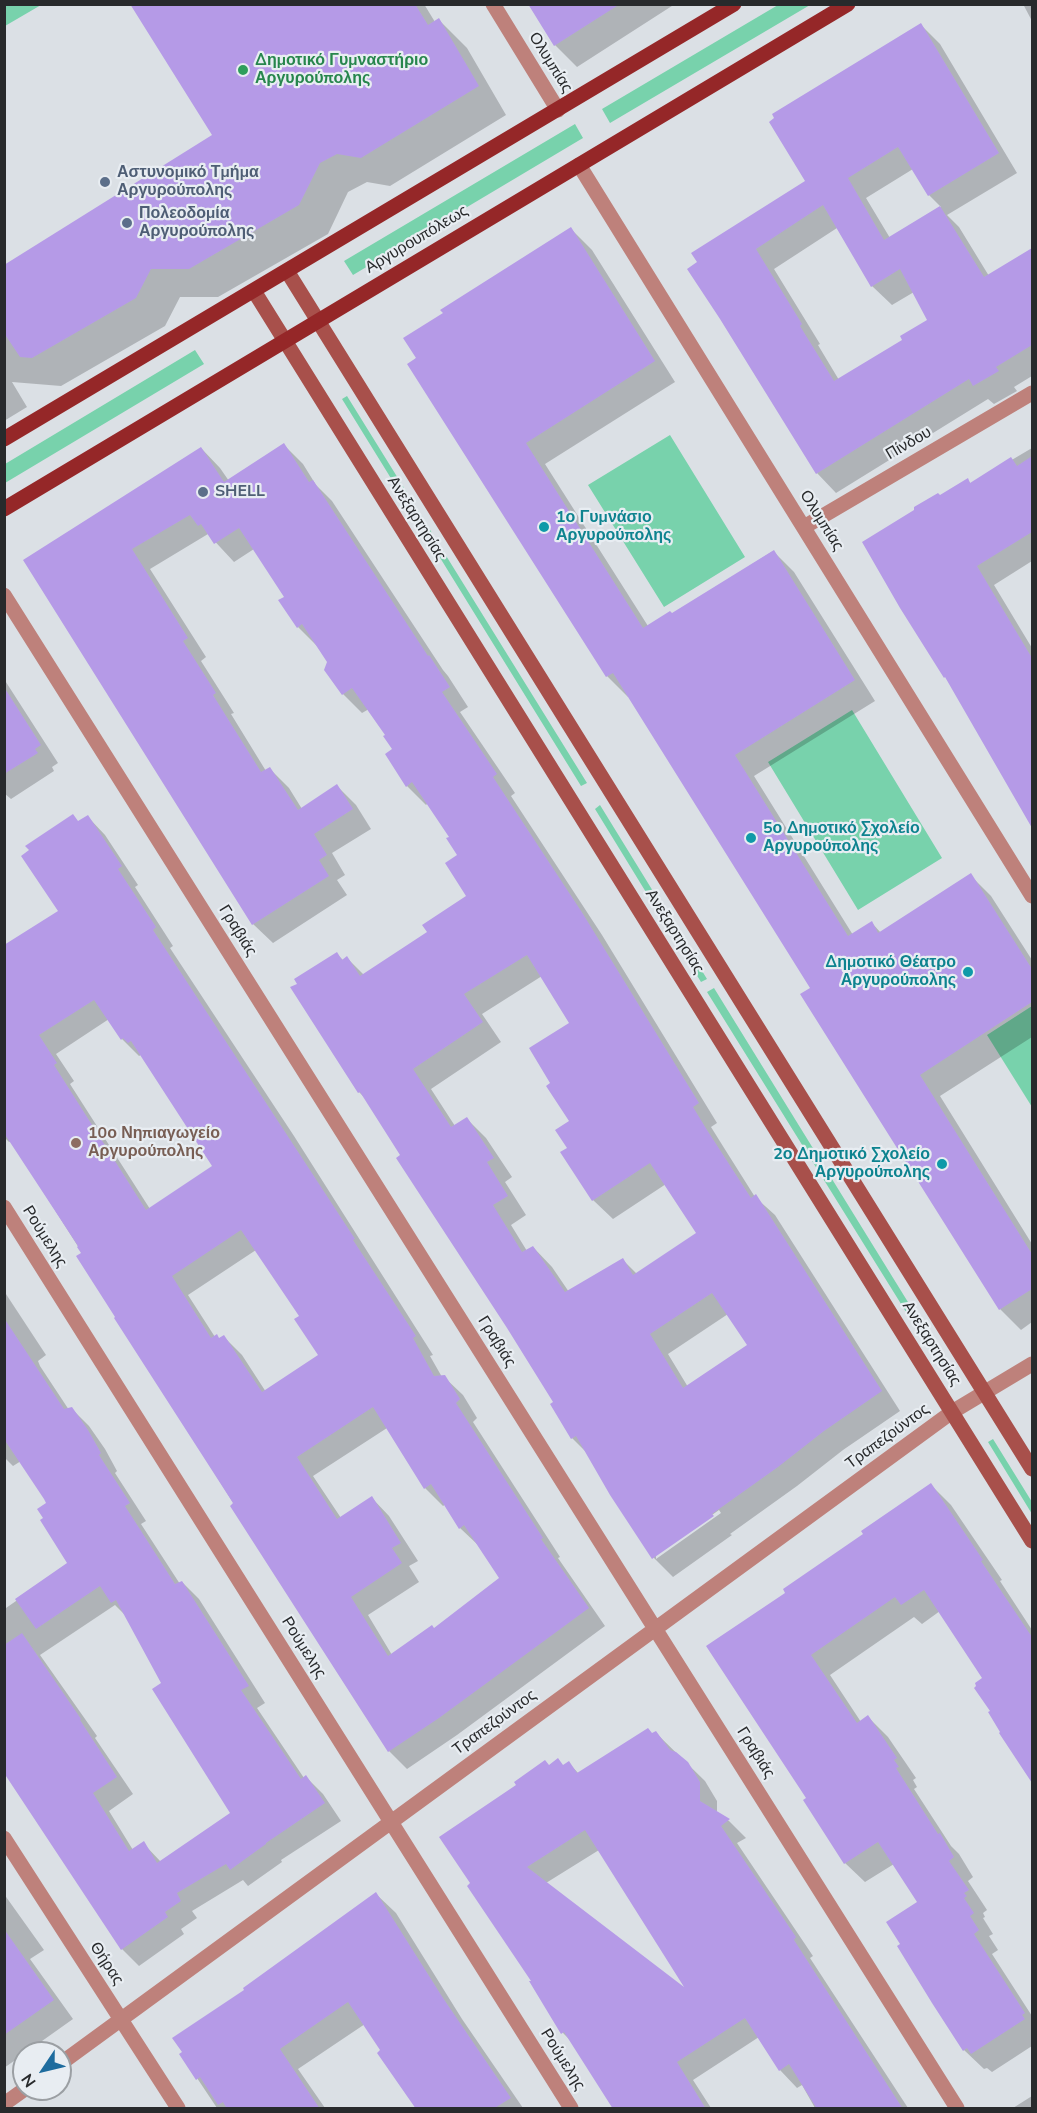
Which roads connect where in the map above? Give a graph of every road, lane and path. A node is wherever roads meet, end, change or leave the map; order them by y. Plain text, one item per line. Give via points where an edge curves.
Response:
1 (493, 4) edge
2 (734, 4) edge
3 (849, 4) edge
4 (558, 110) junction
5 (579, 165) junction
6 (287, 271) junction
7 (254, 291) junction
8 (318, 321) junction
9 (285, 342) junction
10 (1032, 393) edge
11 (4, 439) edge
12 (4, 509) edge
13 (804, 526) junction
14 (4, 595) edge
15 (1028, 878) edge
16 (1032, 896) edge
17 (4, 1207) edge
18 (1032, 1364) edge
19 (984, 1392) junction
20 (952, 1412) junction
21 (1032, 1469) edge
22 (1032, 1540) edge
23 (656, 1629) junction
24 (391, 1822) junction
25 (4, 1838) edge
26 (121, 2019) junction
27 (72, 2055) edge
28 (178, 2109) edge
29 (571, 2109) edge
30 (957, 2109) edge

1 - 4 street, Ολυμπίας
2 - 4 main road
3 - 5 main road, Αργυρουπόλεως
4 - 6 main road
5 - 8 main road, Αργυρουπόλεως
5 - 13 street, Ολυμπίας
6 - 7 main road
6 - 8 main road, Ανεξαρτησίας
7 - 9 main road, Ανεξαρτησίας
7 - 11 main road
8 - 9 main road, Αργυρουπόλεως
8 - 19 main road, Ανεξαρτησίας
9 - 12 main road, Αργυρουπόλεως
9 - 20 main road, Ανεξαρτησίας
10 - 13 street, Πίνδου
13 - 15 street, Ολυμπίας
14 - 23 street, Γραβιάς
15 - 16 street, Ολυμπίας
17 - 24 street, Ρούμελης
18 - 19 street, Τραπεζούντος
19 - 20 street, Τραπεζούντος
19 - 21 main road, Ανεξαρτησίας
20 - 22 main road, Ανεξαρτησίας
20 - 23 street, Τραπεζούντος
23 - 24 street, Τραπεζούντος
23 - 30 street, Γραβιάς
24 - 26 street, Τραπεζούντος
24 - 29 street, Ρούμελης
25 - 26 street, Θήρας
26 - 27 street, Τραπεζούντος
26 - 28 street, Θήρας

